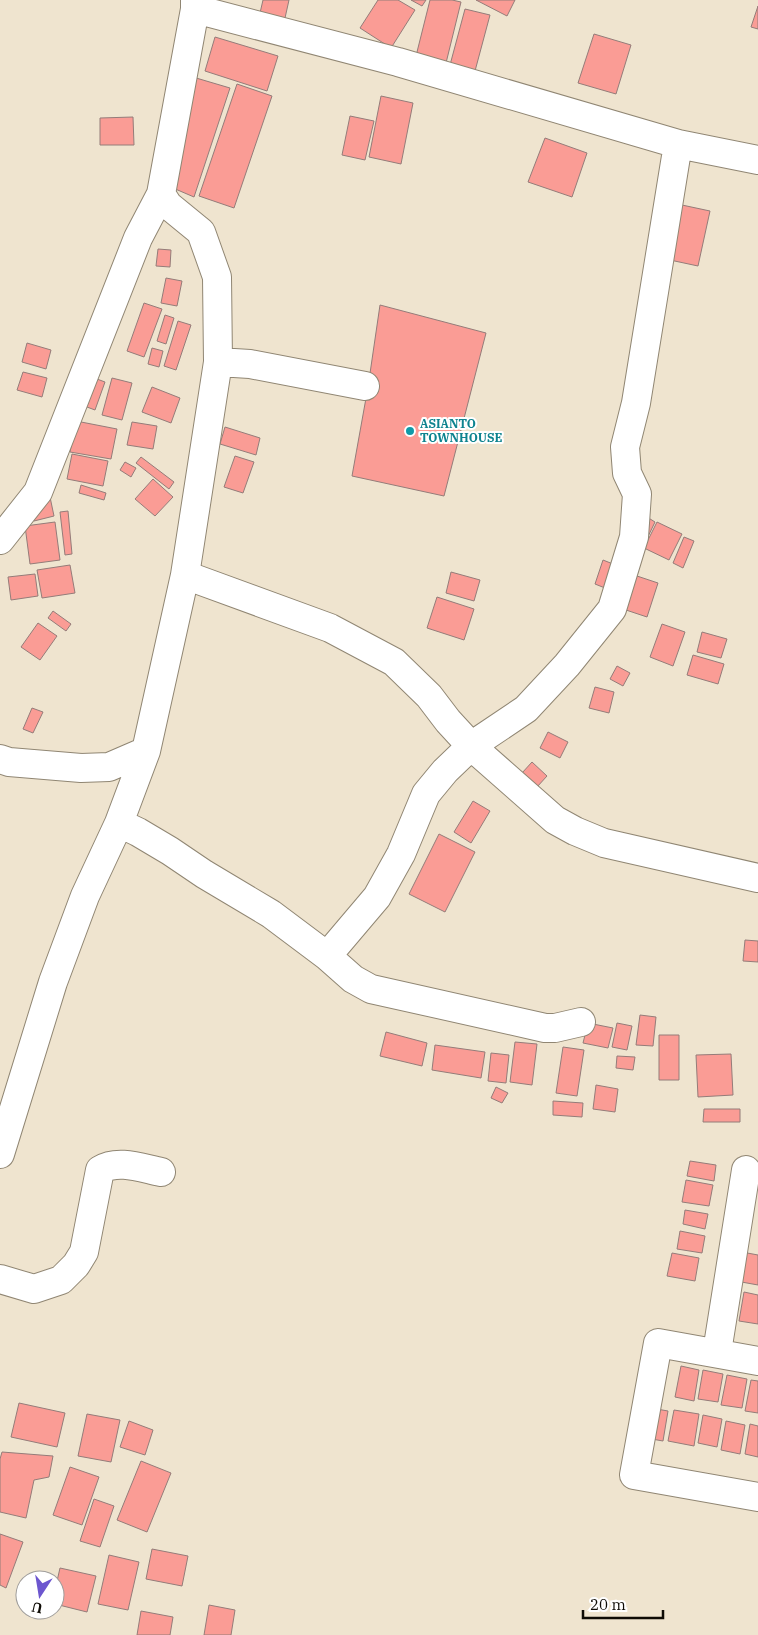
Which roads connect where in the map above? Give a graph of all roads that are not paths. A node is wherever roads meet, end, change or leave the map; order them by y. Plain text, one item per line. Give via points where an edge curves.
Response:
1 (195, 5) edge
2 (678, 144) junction
3 (758, 160) edge
4 (161, 194) junction
5 (218, 362) junction
6 (365, 386) dead end
7 (0, 540) edge
8 (185, 575) junction
9 (471, 746) junction
10 (146, 752) junction
11 (0, 759) edge
12 (120, 823) junction
13 (758, 878) edge
14 (327, 956) junction
15 (581, 1022) dead end
16 (0, 1154) edge
17 (746, 1170) dead end
18 (161, 1172) dead end
19 (748, 1220) edge
20 (0, 1279) edge
21 (717, 1352) junction
22 (758, 1361) edge
23 (758, 1498) edge

1 - 2 street
1 - 4 street
2 - 3 street
2 - 9 street via 636,402 625,447 627,473 637,494 634,537 612,609 526,709
4 - 5 street via 168,205 201,232 212,261 217,277
4 - 7 street via 138,238 38,492
5 - 6 street via 250,364
5 - 8 street
8 - 9 street via 330,628 394,662 429,696
8 - 10 street
9 - 13 street via 554,820 576,832 604,844
9 - 14 street via 444,771 426,794 401,854 377,897
10 - 11 street via 109,766 81,768
10 - 12 street
12 - 14 street via 271,914
12 - 16 street via 85,896 53,982
14 - 15 street via 353,979 371,989 545,1028
17 - 19 street
18 - 20 street via 124,1164 109,1165 100,1170 84,1252 76,1265 61,1280 34,1289
19 - 21 street
21 - 22 street
21 - 23 street via 658,1343 634,1475

